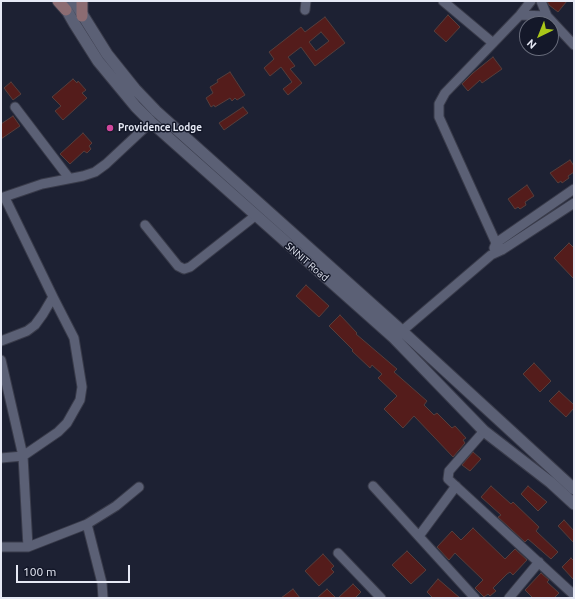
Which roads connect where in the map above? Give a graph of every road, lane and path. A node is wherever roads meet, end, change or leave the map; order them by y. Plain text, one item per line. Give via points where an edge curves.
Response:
1 (58, 1) edge
2 (74, 1) edge
3 (82, 1) edge
4 (443, 1) edge
5 (531, 1) edge
6 (541, 1) edge
7 (64, 5) edge
8 (520, 15) junction
9 (82, 16) junction
10 (547, 16) joint
11 (559, 29) edge
12 (493, 43) junction
13 (574, 45) edge
14 (15, 107) dead end
15 (151, 122) junction
16 (69, 178) junction
17 (572, 193) edge
18 (3, 198) edge
19 (574, 203) edge
20 (255, 216) junction
21 (145, 225) dead end
22 (292, 233) junction
23 (284, 241) junction
24 (499, 246) junction
25 (303, 250) junction
26 (53, 297) junction
27 (402, 331) junction
28 (1, 341) edge
29 (1, 360) edge
30 (484, 431) junction
31 (23, 456) junction
32 (1, 458) edge
33 (554, 478) junction
34 (373, 486) dead end
35 (456, 486) junction
36 (139, 487) dead end
37 (569, 489) edge
38 (574, 504) edge
39 (87, 524) junction
40 (419, 536) junction
41 (1, 547) edge
42 (28, 548) junction
43 (338, 554) dead end
44 (538, 562) junction
45 (574, 595) edge
46 (103, 598) edge
47 (381, 598) edge
48 (475, 598) edge
49 (509, 598) edge

1 - 7 main road
2 - 9 street, SNNIT Road
3 - 9 main road
4 - 12 street
5 - 8 street
6 - 10 street
7 - 15 street, SNNIT Road via 98,61 130,101
8 - 10 street
8 - 12 street
9 - 22 street, SNNIT Road via 107,54 152,107
11 - 13 street
12 - 24 street via 444,93 439,104 439,117
14 - 16 street
15 - 16 street via 95,172
15 - 20 street, SNNIT Road
16 - 18 street via 42,184
17 - 24 street
18 - 26 street
19 - 24 street
20 - 21 street via 184,269 178,266
20 - 23 street, SNNIT Road
22 - 23 street
22 - 25 street, SNNIT Road
23 - 25 street, SNNIT Road
24 - 27 street
25 - 27 street, SNNIT Road
25 - 30 street, SNNIT Road via 394,338
26 - 28 street via 35,325 27,331
26 - 31 street via 74,338 82,387 80,400 67,423 58,432
27 - 33 street, SNNIT Road
29 - 31 street
30 - 33 street, SNNIT Road
30 - 35 street via 449,471 448,479
31 - 32 street
31 - 42 street
33 - 37 street, SNNIT Road
34 - 40 street
35 - 40 street
35 - 44 street
36 - 39 street via 116,506
37 - 38 street, SNNIT Road
39 - 42 street
39 - 46 street via 102,583
40 - 48 street
41 - 42 street
43 - 47 street
44 - 45 street
44 - 49 street

